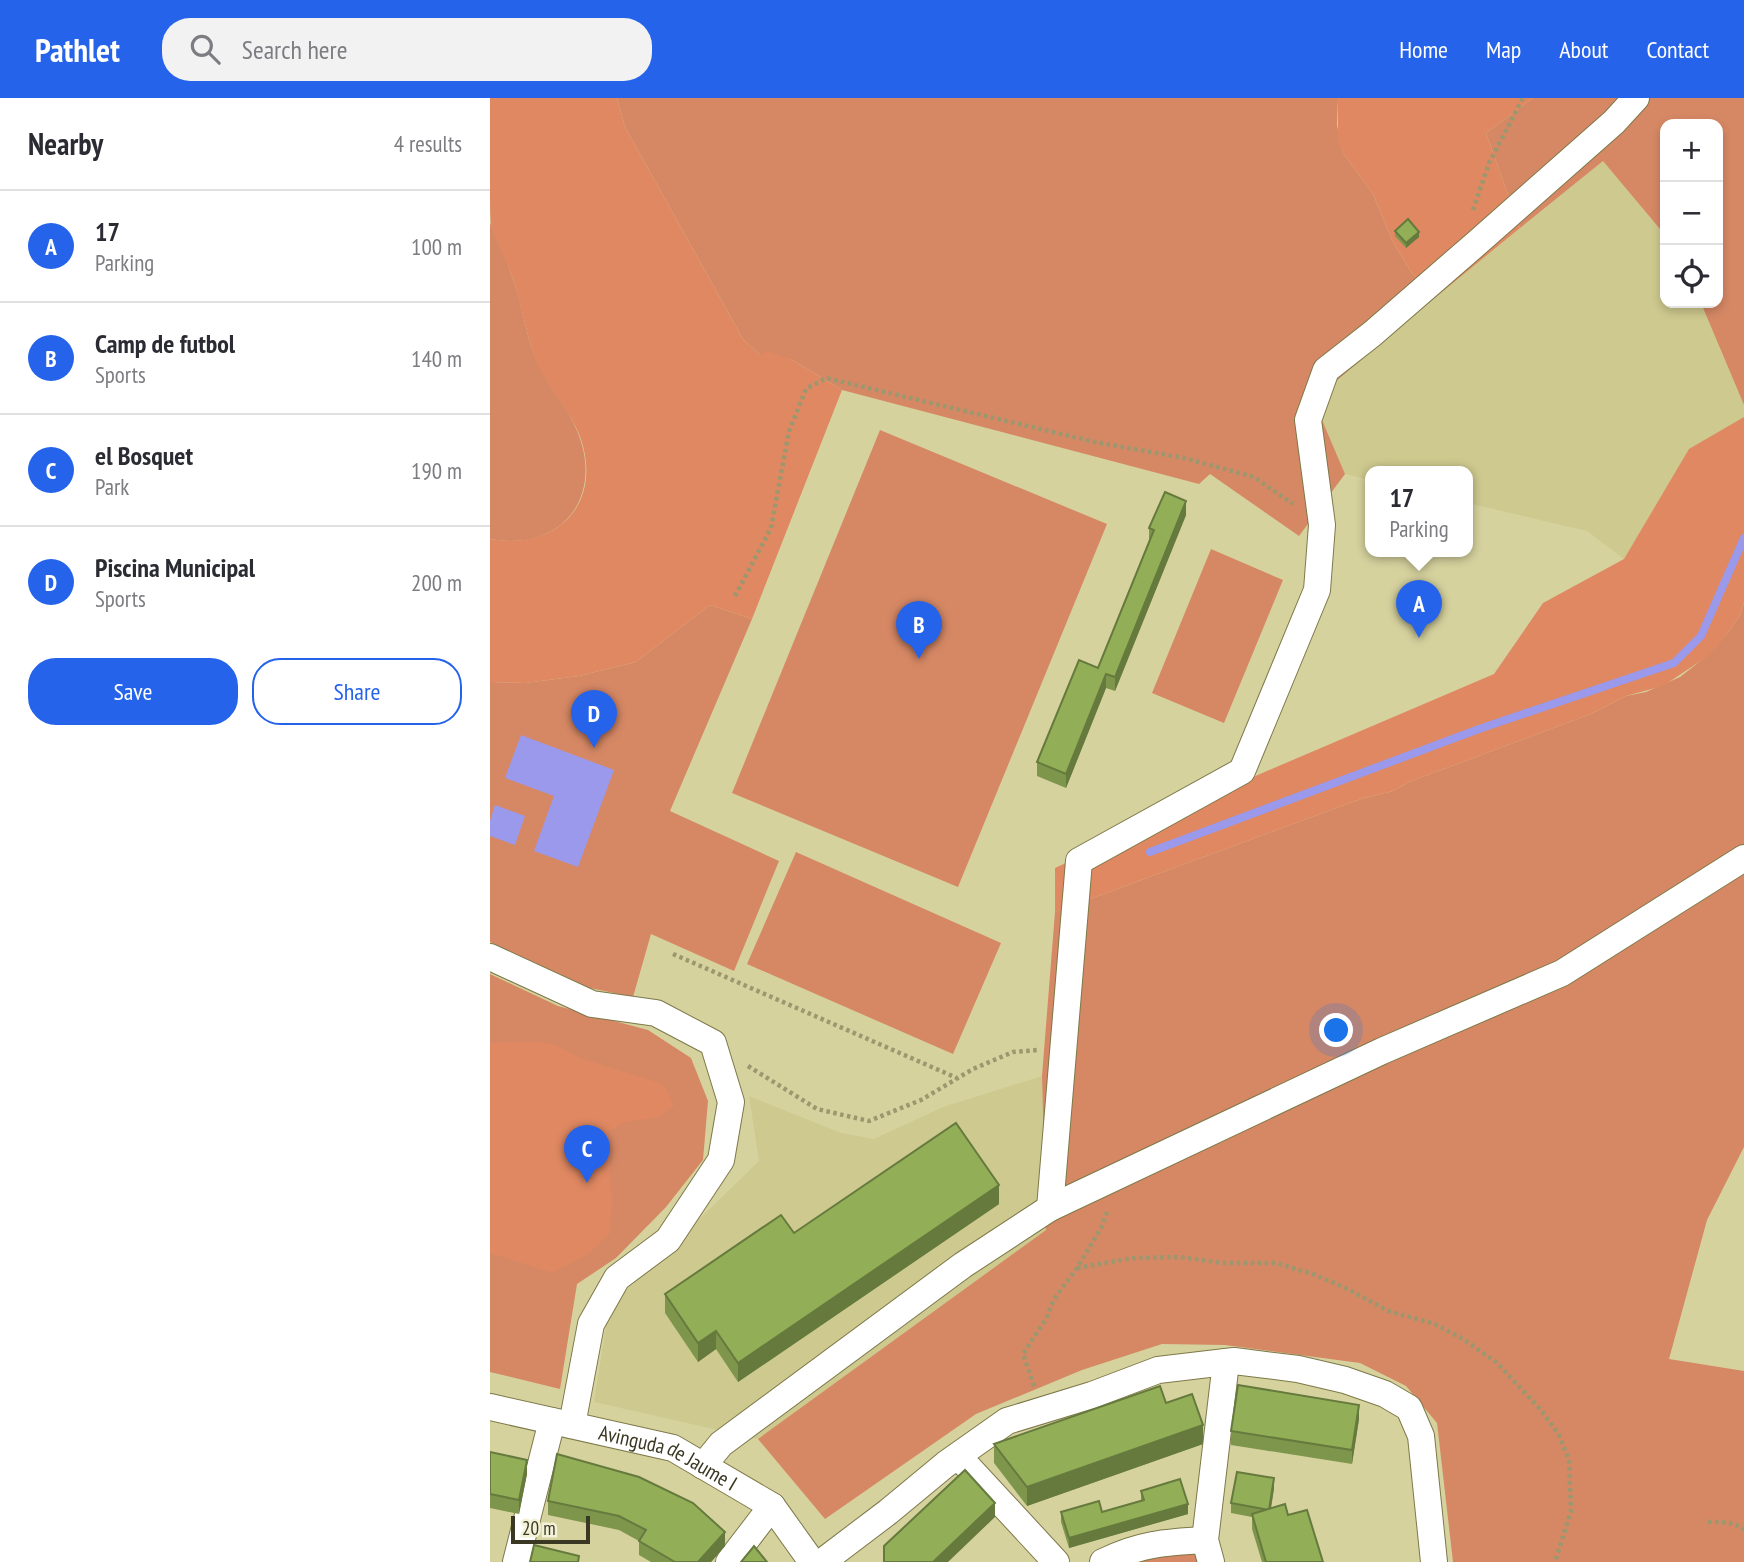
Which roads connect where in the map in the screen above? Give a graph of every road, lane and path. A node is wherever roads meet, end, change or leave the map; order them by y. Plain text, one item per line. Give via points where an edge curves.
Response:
1 (1523, 98) edge
2 (1636, 98) edge
3 (1478, 242) junction
4 (1322, 525) junction
5 (734, 596) dead end
6 (1744, 859) edge
7 (673, 954) dead end
8 (490, 957) edge
9 (1063, 1047) junction
10 (718, 1058) junction
11 (958, 1078) junction
12 (1121, 1173) junction
13 (1050, 1208) junction
14 (1077, 1268) junction
15 (1226, 1362) junction
16 (490, 1407) edge
17 (1042, 1410) junction
18 (562, 1423) junction
19 (958, 1456) junction
20 (703, 1466) junction
21 (772, 1506) junction
22 (1708, 1522) dead end
23 (1744, 1530) edge
24 (1208, 1551) edge
25 (516, 1562) edge
26 (729, 1562) edge
27 (812, 1562) edge
28 (822, 1562) edge
29 (1056, 1562) edge
30 (1103, 1562) edge
31 (1434, 1562) edge
32 (1555, 1562) edge

1 - 3 path via 1489,163 1472,214
2 - 3 street
3 - 4 street via 1326,370 1308,420
4 - 5 path via 1254,477 826,378 806,390 789,431 771,528
4 - 9 street via 1317,590 1242,771 1079,862
6 - 12 street via 1562,973
7 - 11 path
8 - 10 street via 592,1004 656,1013 713,1043
9 - 11 path via 1013,1052
9 - 13 street
10 - 11 path via 740,1061 817,1110 869,1121
10 - 18 street via 731,1102 721,1160 668,1240 617,1278 590,1324
12 - 13 street
12 - 14 path via 1101,1228
13 - 20 street via 963,1265 784,1397 722,1444
14 - 17 path via 1023,1354
14 - 32 path via 1133,1258 1276,1263 1313,1273 1388,1311 1435,1324 1463,1339 1496,1362 1559,1435 1569,1460 1571,1511
15 - 17 street via 1158,1370
15 - 24 street
15 - 31 street via 1297,1369 1345,1380 1409,1408 1421,1436
16 - 18 street, Avinguda de Jaume I
17 - 19 street via 1007,1421
18 - 20 street, Avinguda de Jaume I via 673,1448
18 - 25 street
19 - 28 street
19 - 29 street
20 - 21 street, Avinguda de Jaume I
21 - 26 street
21 - 27 street, Avinguda de Jaume I
22 - 23 path via 1735,1524
24 - 30 street via 1155,1543

